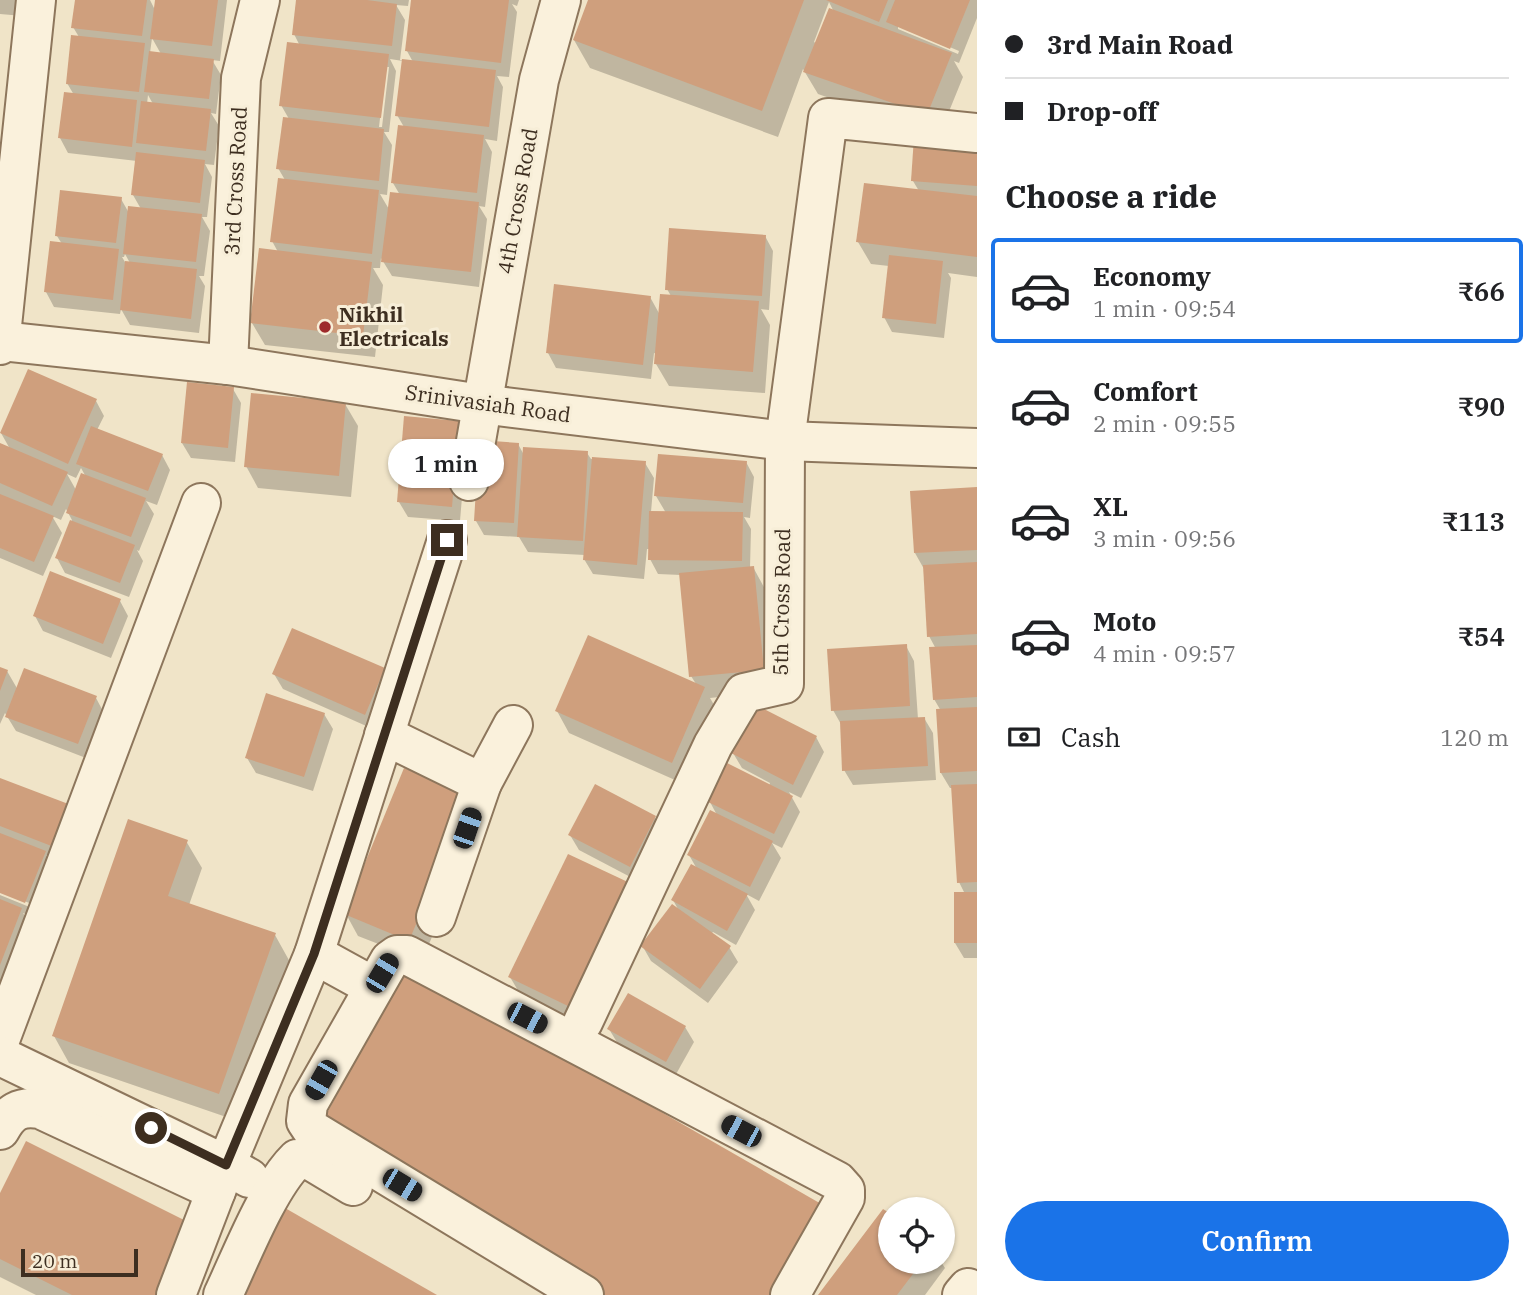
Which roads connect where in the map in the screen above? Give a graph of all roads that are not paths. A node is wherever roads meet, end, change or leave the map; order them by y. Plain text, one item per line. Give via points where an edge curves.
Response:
1 (36, 0) edge
2 (260, 0) edge
3 (561, 0) edge
4 (977, 133) edge
5 (0, 342) edge
6 (228, 365) junction
7 (481, 404) junction
8 (785, 441) junction
9 (977, 448) edge
10 (469, 481) dead end
11 (201, 503) dead end
12 (447, 540) dead end
13 (513, 725) dead end
14 (384, 735) junction
15 (482, 783) junction
16 (436, 917) dead end
17 (314, 954) junction
18 (374, 986) junction
19 (583, 1021) dead end
20 (0, 1040) edge
21 (0, 1056) edge
22 (0, 1130) edge
23 (221, 1178) junction
24 (274, 1191) junction
25 (176, 1295) edge
26 (223, 1295) edge
27 (535, 1295) edge
28 (584, 1295) edge
29 (790, 1295) edge

1 - 5 street
2 - 6 street, 3rd Cross Road via 241,78
3 - 7 street, 4th Cross Road via 540,80
4 - 8 street, 5th Cross Road via 828,118
5 - 6 street, Srinivasiah Road
6 - 7 street, Srinivasiah Road
7 - 8 street, Srinivasiah Road
7 - 10 street, 4th Cross Road
8 - 9 street, Srinivasiah Road
8 - 19 street, 5th Cross Road via 784,684 744,692 713,745
11 - 20 street
12 - 14 street
13 - 15 street
14 - 15 street
14 - 17 street
15 - 16 street
17 - 18 street
17 - 23 street
18 - 28 street via 308,1104 306,1121 312,1130
18 - 29 street via 390,960 407,956 837,1181 845,1198
21 - 23 street
22 - 23 street via 14,1111 40,1109
23 - 24 street
23 - 25 street
24 - 26 street
24 - 27 street via 298,1159 308,1159

